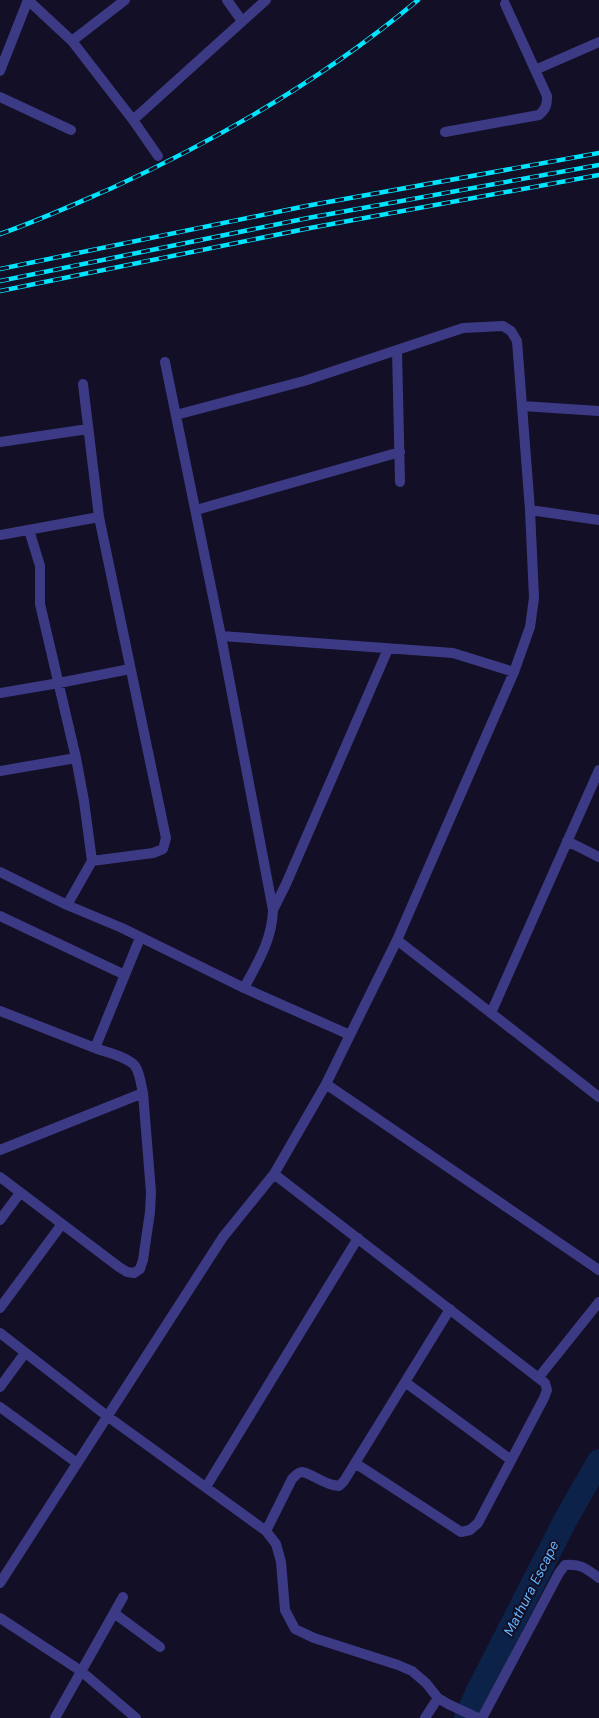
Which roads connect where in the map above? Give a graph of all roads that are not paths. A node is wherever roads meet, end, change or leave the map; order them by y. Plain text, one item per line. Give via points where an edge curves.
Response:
1 (28, 0) edge
2 (125, 0) edge
3 (227, 0) edge
4 (266, 0) edge
5 (505, 4) dead end
6 (242, 21) junction
7 (72, 41) junction
8 (599, 42) edge
9 (535, 70) junction
10 (0, 71) edge
11 (0, 97) edge
12 (133, 120) junction
13 (71, 130) dead end
14 (445, 132) dead end
15 (158, 156) dead end
16 (398, 350) junction
17 (165, 362) dead end
18 (82, 384) dead end
19 (522, 406) junction
20 (599, 411) edge
21 (176, 415) junction
22 (88, 429) junction
23 (0, 442) edge
24 (400, 452) junction
25 (400, 482) dead end
26 (196, 510) junction
27 (530, 510) junction
28 (99, 517) junction
29 (599, 520) edge
30 (29, 530) junction
31 (0, 535) edge
32 (222, 636) junction
33 (388, 649) junction
34 (130, 669) junction
35 (514, 672) junction
36 (59, 684) junction
37 (0, 693) edge
38 (76, 758) junction
39 (599, 770) edge
40 (0, 771) edge
41 (567, 841) junction
42 (599, 857) edge
43 (92, 861) junction
44 (0, 872) edge
45 (67, 905) junction
46 (273, 910) junction
47 (0, 916) edge
48 (140, 938) junction
49 (397, 940) junction
50 (125, 975) junction
51 (244, 988) junction
52 (0, 1011) edge
53 (491, 1013) junction
54 (350, 1035) junction
55 (94, 1048) junction
56 (326, 1084) junction
57 (143, 1093) junction
58 (599, 1097) edge
59 (0, 1150) edge
60 (274, 1174) junction
61 (0, 1177) edge
62 (20, 1193) junction
63 (0, 1220) edge
64 (62, 1224) junction
65 (358, 1238) junction
66 (599, 1270) edge
67 (599, 1302) edge
68 (0, 1308) edge
69 (450, 1309) junction
70 (0, 1333) edge
71 (25, 1353) junction
72 (539, 1377) junction
73 (405, 1382) junction
74 (0, 1387) edge
75 (0, 1407) edge
76 (107, 1416) junction
77 (511, 1460) junction
78 (77, 1463) junction
79 (355, 1463) junction
80 (206, 1487) junction
81 (266, 1531) junction
82 (599, 1578) edge
83 (0, 1583) edge
84 (123, 1597) dead end
85 (114, 1613) junction
86 (0, 1618) edge
87 (160, 1647) dead end
88 (81, 1672) junction
89 (438, 1698) junction
90 (58, 1717) edge
91 (478, 1717) edge
92 (136, 1718) edge
93 (425, 1718) edge

1 - 7 street
1 - 10 street
2 - 7 street
3 - 6 street
4 - 6 street
5 - 9 street
6 - 12 street
7 - 12 street
8 - 9 street
9 - 14 street via 547,96 547,105 539,115
11 - 13 street
12 - 15 street
16 - 19 street via 463,328 503,326 511,331 517,341
16 - 21 street via 304,381
16 - 24 street
17 - 21 street
18 - 22 street
19 - 20 street
19 - 27 street
21 - 26 street
22 - 23 street
22 - 28 street
24 - 25 street
24 - 26 street
26 - 32 street
27 - 29 street
27 - 35 street via 534,598 530,627
28 - 30 street
28 - 34 street
30 - 31 street
30 - 36 street via 40,566 40,604
32 - 33 street
32 - 46 street
33 - 35 street via 454,653
33 - 46 street
34 - 36 street
34 - 43 street via 166,838 163,849 153,853
35 - 49 street
36 - 37 street
36 - 38 street
38 - 40 street
38 - 43 street
39 - 41 street
41 - 42 street
41 - 53 street
43 - 45 street
44 - 45 street
45 - 48 street
46 - 51 street via 266,947
47 - 50 street
48 - 50 street
48 - 51 street
49 - 53 street
49 - 54 street
50 - 55 street
51 - 54 street
52 - 55 street
53 - 58 street
54 - 56 street
55 - 57 street via 134,1064
56 - 60 street
56 - 66 street
57 - 59 street
57 - 64 street via 151,1192 140,1269 134,1273 127,1272
60 - 65 street
60 - 76 street via 223,1238
61 - 62 street
62 - 63 street
62 - 64 street
64 - 68 street
65 - 69 street
65 - 80 street
67 - 72 street
69 - 72 street
69 - 73 street
70 - 71 street
71 - 74 street
71 - 76 street
72 - 77 street via 547,1390
73 - 77 street
73 - 79 street
75 - 78 street
76 - 78 street
76 - 80 street
77 - 79 street via 478,1523 470,1530 461,1532
78 - 83 street
79 - 81 street via 339,1486 330,1485 302,1472 297,1474 292,1479
80 - 81 street
81 - 89 street via 276,1544 281,1562 285,1610 295,1629 314,1638 412,1671
82 - 91 street via 579,1565 565,1565
84 - 85 street
85 - 87 street
85 - 88 street
86 - 88 street
88 - 90 street
88 - 92 street
89 - 91 street
89 - 93 street

